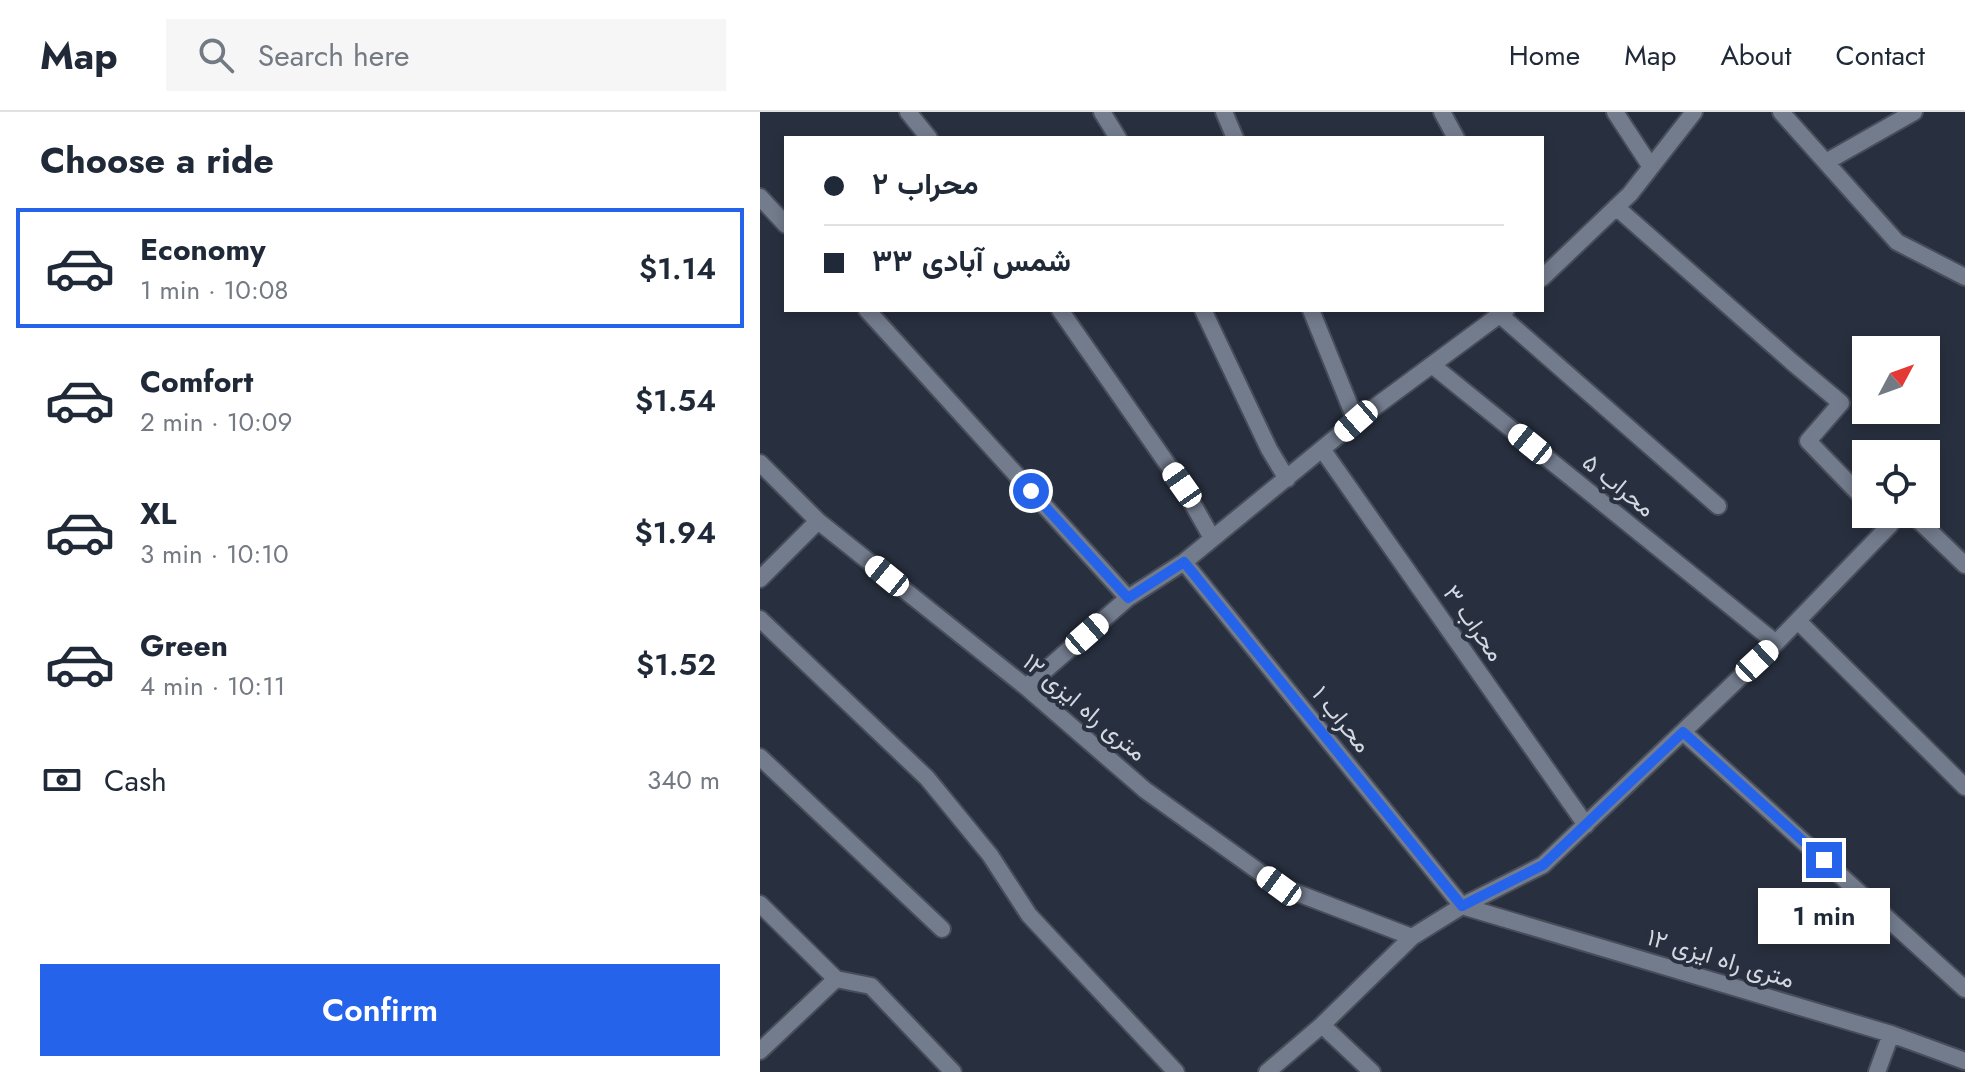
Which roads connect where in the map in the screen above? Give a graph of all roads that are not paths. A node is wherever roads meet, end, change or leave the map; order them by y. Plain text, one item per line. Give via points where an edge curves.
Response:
1 (908, 112) edge
2 (1102, 112) edge
3 (1224, 112) edge
4 (1442, 112) edge
5 (1615, 112) edge
6 (1694, 112) edge
7 (1781, 112) edge
8 (1914, 112) edge
9 (927, 136) edge
10 (1117, 136) edge
11 (1234, 136) edge
12 (1455, 136) edge
13 (1826, 162) junction
14 (1651, 167) junction
15 (760, 197) edge
16 (1616, 207) junction
17 (784, 223) edge
18 (1544, 276) edge
19 (1965, 277) edge
20 (1061, 312) edge
21 (1204, 312) edge
22 (1312, 312) edge
23 (1503, 312) edge
24 (871, 314) edge
25 (1432, 365) junction
26 (1356, 421) junction
27 (1322, 449) junction
28 (760, 463) edge
29 (1287, 479) junction
30 (1852, 487) edge
31 (1718, 506) dead end
32 (818, 521) junction
33 (1878, 528) edge
34 (1927, 528) edge
35 (1212, 538) junction
36 (1184, 562) junction
37 (1965, 565) edge
38 (760, 579) edge
39 (1128, 598) junction
40 (760, 619) edge
41 (1798, 621) junction
42 (1776, 643) junction
43 (1026, 687) junction
44 (1683, 732) junction
45 (760, 757) edge
46 (1965, 787) edge
47 (1586, 825) junction
48 (760, 904) edge
49 (1462, 906) junction
50 (942, 929) dead end
51 (1412, 937) junction
52 (836, 979) junction
53 (1965, 989) edge
54 (1322, 1025) junction
55 (1891, 1034) junction
56 (760, 1051) edge
57 (1965, 1061) edge
58 (953, 1072) edge
59 (1176, 1072) edge
60 (1267, 1072) edge
61 (1372, 1072) edge
62 (1877, 1072) edge

1 - 9 street
2 - 10 street
3 - 11 street
4 - 12 street
5 - 14 street
6 - 14 street
7 - 13 street
8 - 13 street
13 - 19 street via 1897,242
14 - 16 street
15 - 17 street
16 - 18 street
16 - 30 street via 1841,403 1808,441
20 - 35 street via 1182,485
21 - 29 street
22 - 26 street
23 - 25 street
23 - 31 street
24 - 39 street
25 - 26 street
25 - 42 street, محراب ۵
26 - 27 street
27 - 29 street
27 - 47 street, محراب ۳
28 - 32 street, ۱۲ متری راه ایزی
29 - 35 street
32 - 38 street
32 - 43 street, ۱۲ متری راه ایزی
33 - 41 street
34 - 37 street
35 - 36 street
36 - 39 street
36 - 49 street, محراب ۱
39 - 43 street
40 - 59 street via 927,778 990,855 1029,915
41 - 42 street
41 - 46 street
42 - 44 street
43 - 51 street, ۱۲ متری راه ایزی via 1145,790 1279,886
44 - 47 street
44 - 53 street
45 - 50 street
47 - 49 street via 1543,865
48 - 52 street
49 - 51 street
49 - 55 street, ۱۲ متری راه ایزی
51 - 54 street
52 - 56 street
52 - 58 street via 871,986
54 - 60 street
54 - 61 street
55 - 57 street, ۱۲ متری راه ایزی
55 - 62 street

